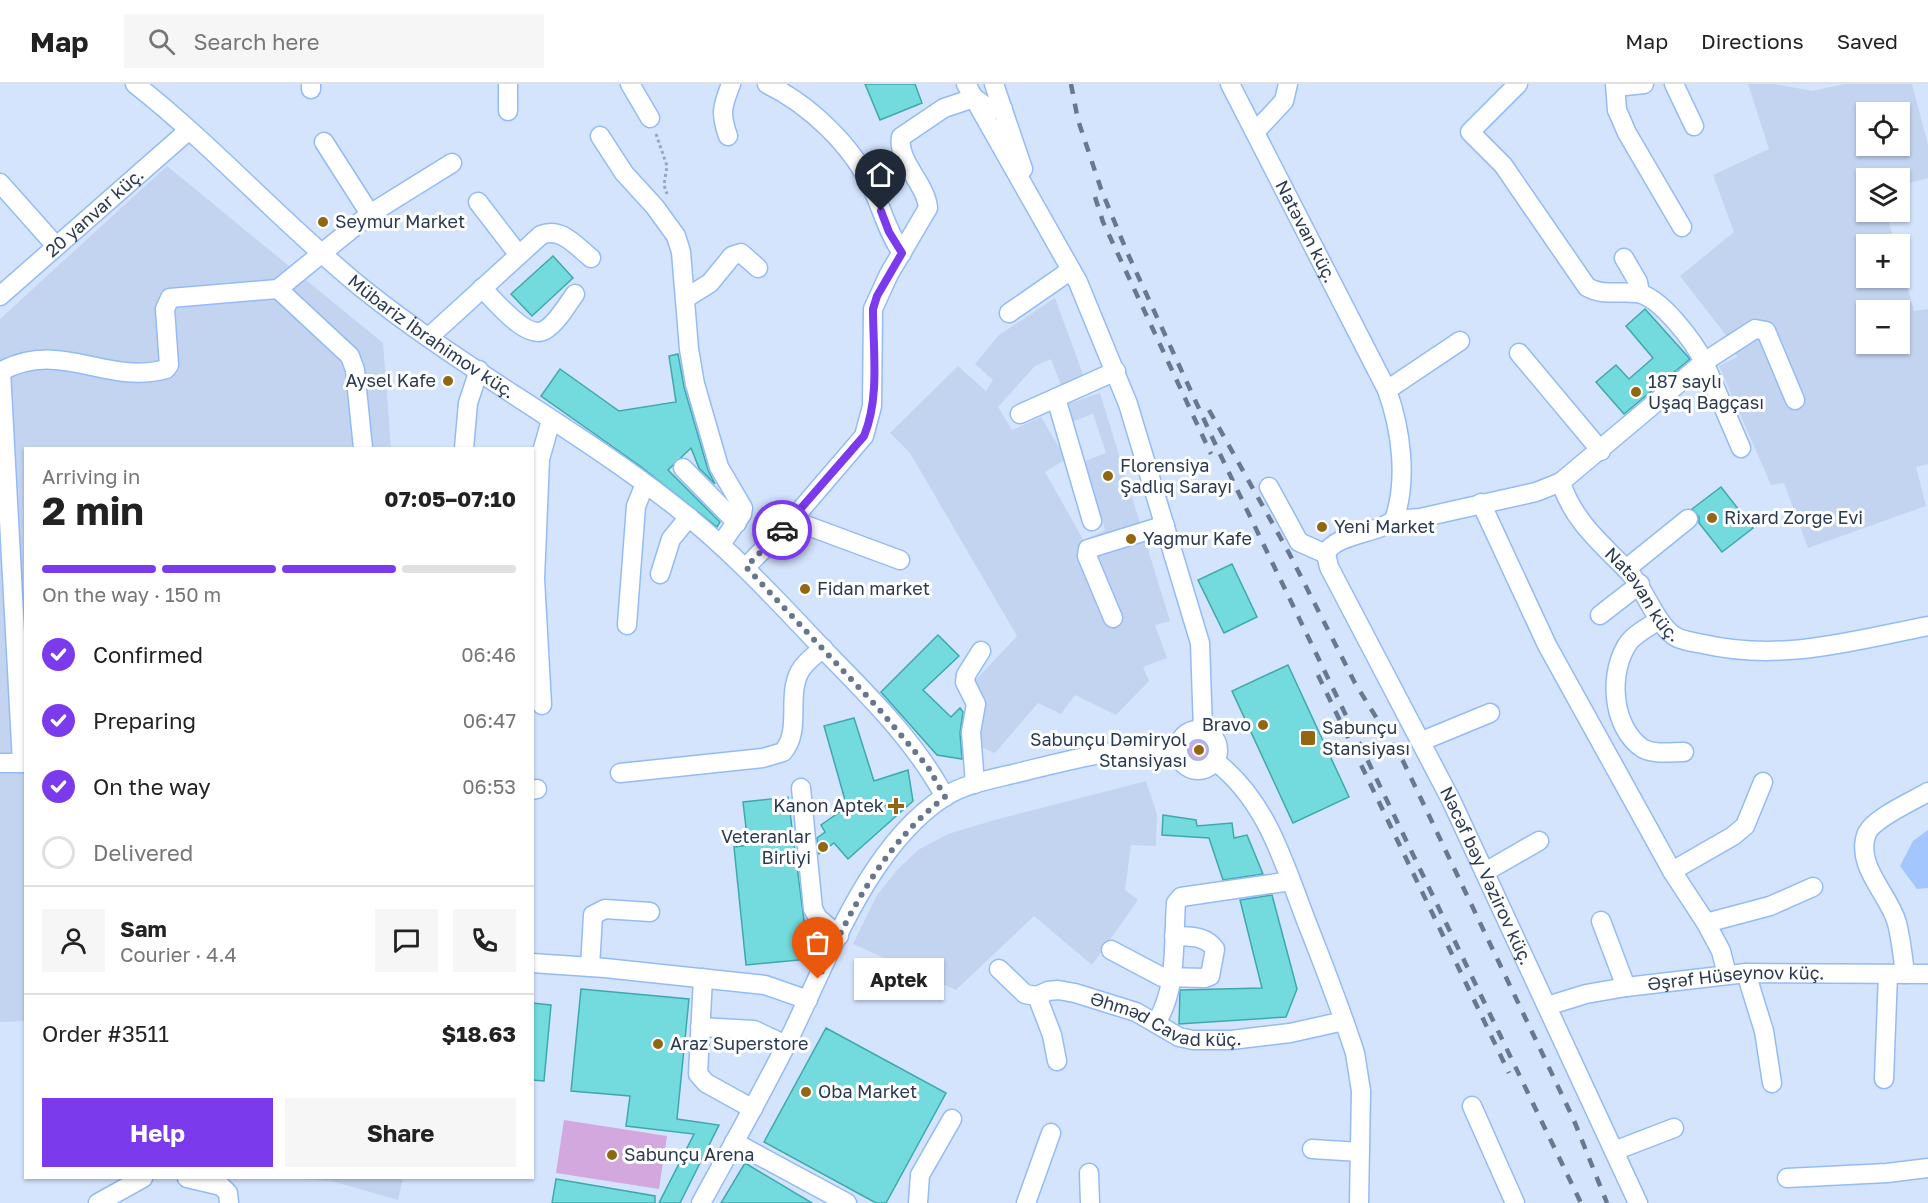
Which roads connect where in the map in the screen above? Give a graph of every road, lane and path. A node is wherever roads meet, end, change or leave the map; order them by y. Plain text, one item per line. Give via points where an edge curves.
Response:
1 (135, 84) edge
2 (508, 84) edge
3 (630, 84) edge
4 (731, 84) edge
5 (767, 84) edge
6 (994, 84) edge
7 (1230, 84) edge
8 (1288, 84) edge
9 (1518, 84) edge
10 (1644, 84) edge
11 (1674, 84) edge
12 (1616, 86) edge
13 (970, 91) edge
14 (1003, 109) junction
15 (508, 111) dead end
16 (650, 118) joint
17 (1694, 126) dead end
18 (189, 130) junction
19 (1255, 132) junction
20 (600, 136) dead end
21 (728, 136) dead end
22 (324, 142) dead end
23 (452, 163) dead end
24 (0, 183) edge
25 (478, 202) dead end
26 (1033, 202) junction
27 (370, 214) junction
28 (668, 222) junction
29 (1682, 227) dead end
30 (56, 246) junction
31 (323, 253) junction
32 (902, 253) junction
33 (518, 254) junction
34 (591, 258) dead end
35 (1624, 258) dead end
36 (758, 268) dead end
37 (1071, 270) junction
38 (482, 288) junction
39 (278, 289) junction
40 (1640, 293) junction
41 (575, 294) dead end
42 (0, 296) edge
43 (686, 298) junction
44 (1009, 314) dead end
45 (429, 337) junction
46 (1460, 341) dead end
47 (1519, 353) dead end
48 (1704, 362) junction
49 (479, 370) junction
50 (1, 371) edge
51 (1116, 371) junction
52 (1387, 390) junction
53 (1056, 398) junction
54 (1795, 399) dead end
55 (1020, 414) dead end
56 (551, 420) junction
57 (363, 447) edge
58 (464, 447) edge
59 (1741, 448) dead end
60 (1601, 451) junction
61 (683, 468) dead end
62 (1561, 482) junction
63 (645, 484) junction
64 (1269, 487) dead end
65 (1481, 503) junction
66 (689, 517) junction
67 (1688, 519) dead end
68 (792, 520) junction
69 (1394, 520) junction
70 (1092, 521) dead end
71 (737, 523) junction
72 (1166, 525) junction
73 (721, 544) junction
74 (1326, 554) junction
75 (900, 560) dead end
76 (746, 567) junction
77 (1626, 569) junction
78 (660, 574) dead end
79 (1640, 584) junction
80 (1600, 615) dead end
81 (1113, 618) dead end
82 (1659, 620) junction
83 (627, 626) dead end
84 (1928, 626) edge
85 (823, 648) junction
86 (981, 651) dead end
87 (542, 705) dead end
88 (1490, 713) dead end
89 (1203, 730) junction
90 (1422, 741) junction
91 (1178, 749) junction
92 (1684, 752) dead end
93 (1215, 761) junction
94 (0, 763) edge
95 (24, 763) edge
96 (620, 773) dead end
97 (1763, 782) dead end
98 (975, 784) junction
99 (801, 788) dead end
100 (1928, 792) edge
101 (945, 797) junction
102 (1539, 841) dead end
103 (1672, 871) junction
104 (1485, 872) junction
105 (1291, 880) junction
106 (1813, 887) dead end
107 (650, 912) dead end
108 (1601, 921) dead end
109 (1706, 923) junction
110 (839, 936) junction
111 (1174, 936) junction
112 (1111, 950) dead end
113 (534, 963) edge
114 (590, 967) junction
115 (999, 969) dead end
116 (1746, 973) junction
117 (1897, 974) junction
118 (1928, 974) edge
119 (1727, 975) junction
120 (703, 978) junction
121 (1171, 978) junction
122 (1626, 987) junction
123 (1037, 996) junction
124 (808, 1000) junction
125 (1547, 1006) junction
126 (1344, 1021) junction
127 (1156, 1023) junction
128 (700, 1027) junction
129 (786, 1045) junction
130 (1057, 1061) dead end
131 (1884, 1079) dead end
132 (1772, 1083) dead end
133 (1472, 1106) dead end
134 (753, 1109) junction
135 (952, 1119) dead end
136 (1674, 1128) dead end
137 (1051, 1133) dead end
138 (735, 1142) junction
139 (1312, 1149) dead end
140 (1614, 1151) junction
141 (1360, 1152) junction
142 (1928, 1168) edge
143 (1089, 1173) dead end
144 (1787, 1178) dead end
145 (141, 1179) edge
146 (191, 1179) edge
147 (98, 1203) edge
148 (229, 1203) edge
149 (700, 1203) edge
150 (847, 1203) edge
151 (918, 1203) edge
152 (1026, 1203) edge
153 (1090, 1203) edge
154 (1359, 1203) edge
155 (1515, 1203) edge
156 (1638, 1203) edge

1 - 18 street, Mübariz İbrahimov küç.
2 - 15 street
3 - 16 street
4 - 21 street via 721,118
5 - 32 street via 796,101 851,154 874,191 889,232
6 - 14 street
7 - 19 street, Natəvan küç.
8 - 19 street via 1284,101
9 - 40 street via 1470,132 1503,165 1587,287 1605,293
10 - 12 street
11 - 17 street
12 - 29 street via 1617,110 1627,133
13 - 14 street via 990,109
13 - 26 street
13 - 32 street via 901,138 902,153 923,186 928,208
14 - 26 street
16 - 28 path via 667,166 664,184 670,208
18 - 30 street, 20 yanvar küç.
18 - 31 street, Mübariz İbrahimov küç.
19 - 52 street, Natəvan küç.
20 - 28 street via 624,173
22 - 27 street
23 - 27 street
24 - 30 street
25 - 33 street
26 - 37 street
27 - 31 street
28 - 43 street via 681,252
30 - 42 street, 20 yanvar küç.
31 - 39 street
31 - 45 street, Mübariz İbrahimov küç.
32 - 68 street via 873,309 872,406 864,436
33 - 34 street via 551,231 561,234
33 - 38 street
35 - 40 street
36 - 43 street via 741,253 732,256 710,283
37 - 44 street
37 - 51 street
38 - 41 street via 527,331 538,333 547,329
38 - 45 street
39 - 50 street via 170,298 165,309 170,365 166,369 121,372 41,358 24,360
39 - 57 street via 350,356
40 - 48 street via 1680,326
43 - 71 street via 695,384 719,467 742,508
45 - 49 street, Mübariz İbrahimov küç.
46 - 52 street
47 - 60 street
48 - 54 street via 1755,329 1766,331
48 - 59 street
48 - 60 street
49 - 56 street, Mübariz İbrahimov küç.
49 - 58 street via 469,395
50 - 95 street
51 - 53 street
51 - 72 street
52 - 69 street, Natəvan küç. via 1399,430 1401,458
53 - 55 street
53 - 70 street
56 - 63 street, Mübariz İbrahimov küç.
56 - 87 street via 540,459 535,579
60 - 62 street
61 - 71 street
62 - 65 street via 1536,492
62 - 77 street, Natəvan küç. via 1573,508 1597,542
63 - 66 street, Mübariz İbrahimov küç.
63 - 83 street via 636,506
64 - 74 street via 1299,542
65 - 69 street via 1420,518
65 - 103 street via 1548,645
66 - 73 street, Mübariz İbrahimov küç.
66 - 78 street via 671,539
67 - 77 street
68 - 75 street
68 - 76 street
69 - 74 street via 1333,545
71 - 73 street
72 - 81 street via 1088,549 1087,556
72 - 89 street via 1200,643
73 - 76 street, Mübariz İbrahimov küç.
74 - 90 street, Nəcəf bəy Vəzirov küç. via 1329,567
76 - 85 street, Mübariz İbrahimov küç.
77 - 79 street, Natəvan küç.
79 - 80 street
79 - 82 street, Natəvan küç.
82 - 84 street, Natəvan küç. via 1680,639 1763,652 1815,648
82 - 92 street via 1640,632 1623,653 1614,697 1632,738 1644,749
85 - 96 street via 795,683 793,736 783,752 763,758
85 - 101 street, Mübariz İbrahimov küç. via 911,745
86 - 98 street via 965,682 976,704 971,732
88 - 90 street
89 - 91 street via 1187,733
89 - 93 street via 1216,740 1219,751
90 - 104 street, Nəcəf bəy Vəzirov küç.
91 - 93 street via 1181,761 1191,769 1207,768
91 - 98 street via 1113,752
93 - 105 street via 1235,776 1263,815
94 - 95 street
97 - 103 street via 1744,826
98 - 101 street
99 - 110 street via 813,909
100 - 117 street via 1879,820 1868,832 1864,851 1897,923
101 - 110 street via 907,830 889,852 858,898
102 - 104 street
103 - 109 street
104 - 125 street, Nəcəf bəy Vəzirov küç.
105 - 111 street via 1181,897 1176,903
105 - 126 street
106 - 109 street via 1770,906
107 - 114 street via 605,909 593,915
108 - 122 street
109 - 119 street via 1721,951
110 - 124 street
111 - 121 street
111 - 121 street via 1204,939 1215,949 1210,976
112 - 121 street via 1147,971
113 - 114 street
114 - 120 street
115 - 123 street via 1025,994
116 - 117 street, Əşrəf Hüseynov küç.
116 - 119 street, Əşrəf Hüseynov küç.
116 - 132 street via 1764,1031
117 - 118 street, Əşrəf Hüseynov küç.
117 - 131 street
119 - 122 street, Əşrəf Hüseynov küç.
120 - 124 street via 765,986
120 - 128 street
121 - 127 street via 1165,1009
122 - 125 street, Əşrəf Hüseynov küç.
123 - 127 street, Əhməd Cavad küç. via 1048,991 1075,993 1136,1012
123 - 130 street
124 - 129 street
125 - 140 street, Nəcəf bəy Vəzirov küç.
126 - 127 street, Əhməd Cavad küç. via 1232,1040 1179,1037
126 - 141 street via 1359,1074
128 - 129 street via 754,1030
128 - 134 street via 701,1079
129 - 134 street
133 - 155 street
134 - 138 street
135 - 151 street via 920,1175
136 - 140 street
137 - 152 street
138 - 149 street
138 - 150 street
139 - 141 street
140 - 156 street, Nəcəf bəy Vəzirov küç.
141 - 154 street
142 - 144 street
143 - 153 street
145 - 147 street
146 - 148 street via 221,1186 228,1193

